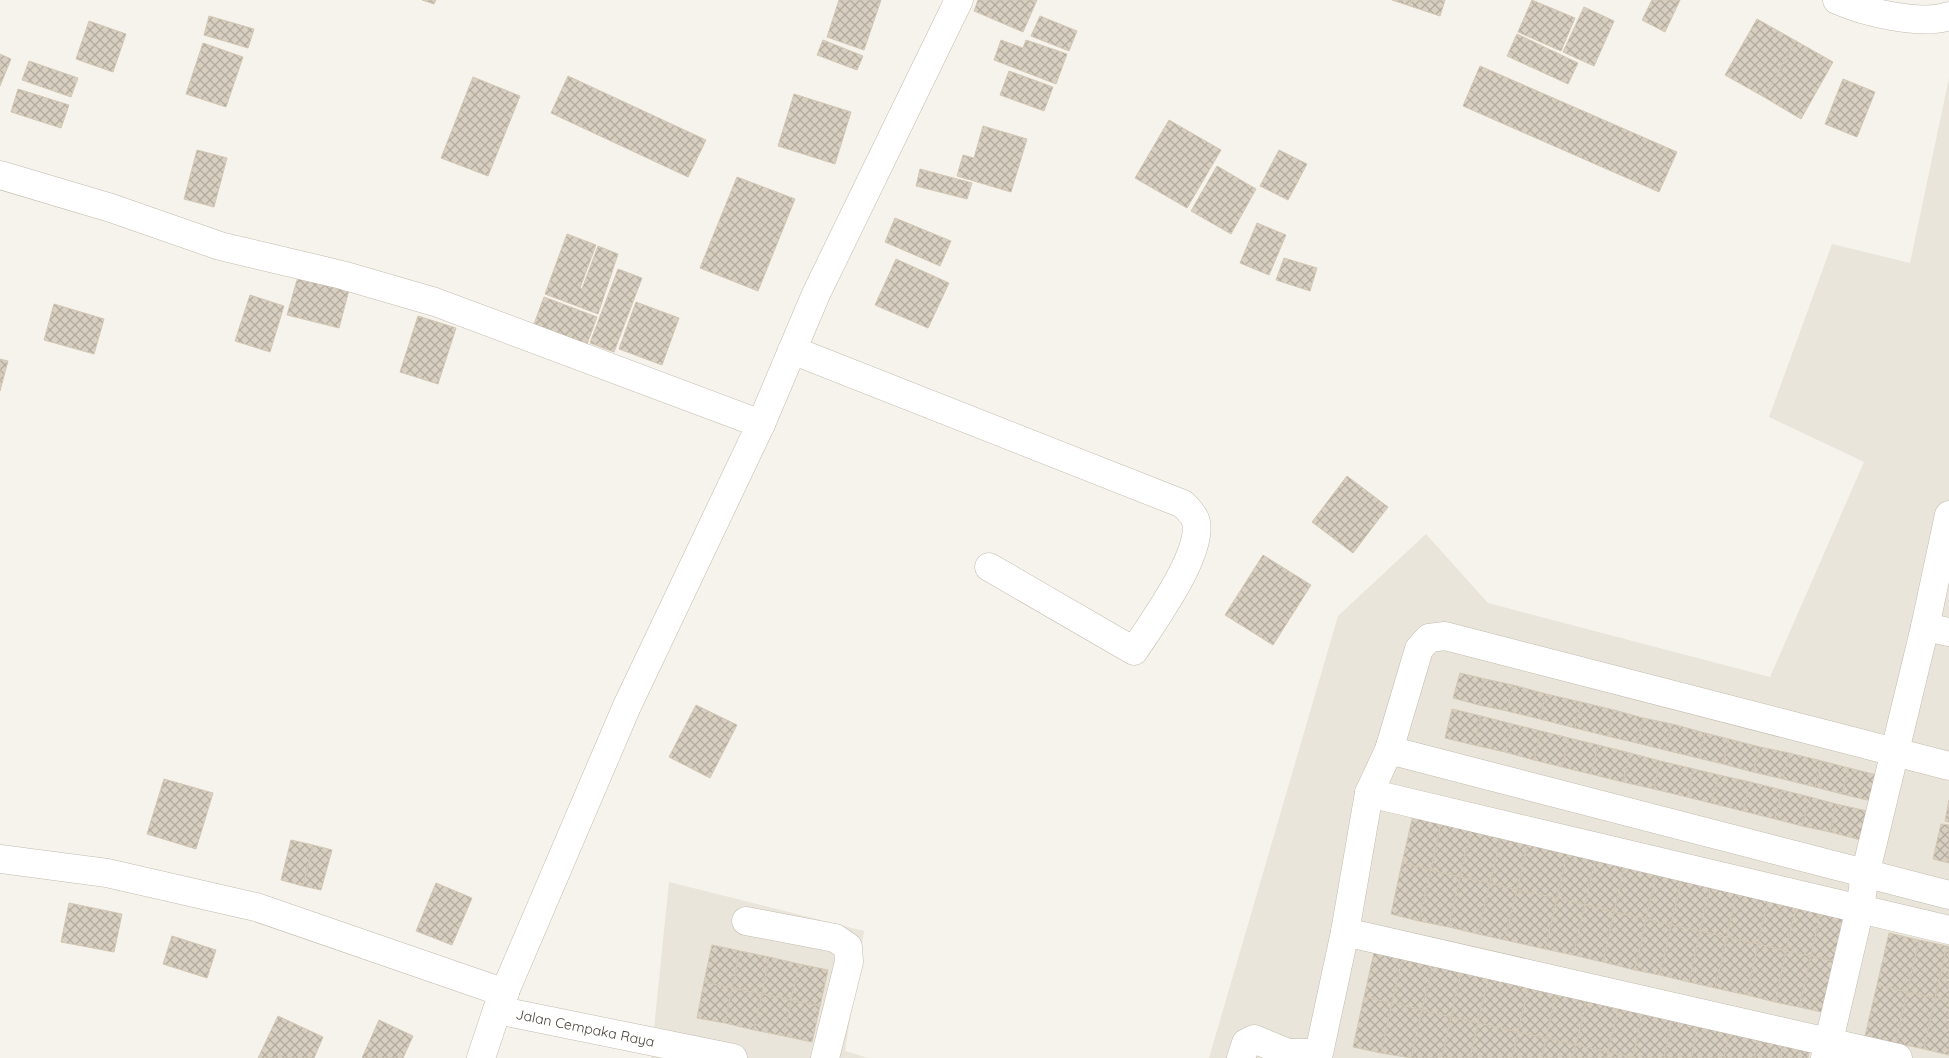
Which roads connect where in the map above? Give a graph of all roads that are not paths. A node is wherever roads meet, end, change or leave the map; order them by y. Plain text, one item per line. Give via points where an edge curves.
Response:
1 (959, 0) edge
2 (1838, 0) edge
3 (1949, 16) edge
4 (0, 175) edge
5 (792, 350) junction
6 (761, 424) junction
7 (1949, 515) edge
8 (989, 567) dead end
9 (1937, 629) edge
10 (1388, 750) junction
11 (1892, 753) junction
12 (1949, 766) edge
13 (1369, 794) junction
14 (0, 859) edge
15 (1864, 875) junction
16 (1949, 896) edge
17 (1860, 908) junction
18 (746, 921) dead end
19 (1949, 930) edge
20 (1345, 932) junction
21 (501, 1002) junction
22 (1247, 1049) edge
23 (1827, 1050) edge
24 (1307, 1055) edge
25 (481, 1058) edge
26 (733, 1058) edge
27 (825, 1058) edge
28 (1898, 1058) edge

1 - 5 street
2 - 3 street via 1886,16 1939,20
4 - 6 street via 111,208 220,246 342,275 435,302
5 - 6 street
5 - 8 street via 1183,504 1196,520 1196,544 1171,592 1134,650
6 - 21 street via 628,706
7 - 9 street
9 - 11 street
10 - 11 street via 1419,649 1429,638 1446,636
10 - 13 street
10 - 15 street
11 - 12 street
11 - 15 street
13 - 17 street
13 - 20 street
14 - 21 street, Jalan Cempaka Raya via 134,878 256,907
15 - 16 street
15 - 17 street
17 - 19 street
17 - 23 street
18 - 27 street via 835,938 848,947 849,962
20 - 23 street
20 - 24 street
21 - 25 street
21 - 26 street, Jalan Cempaka Raya
22 - 24 street
23 - 28 street

